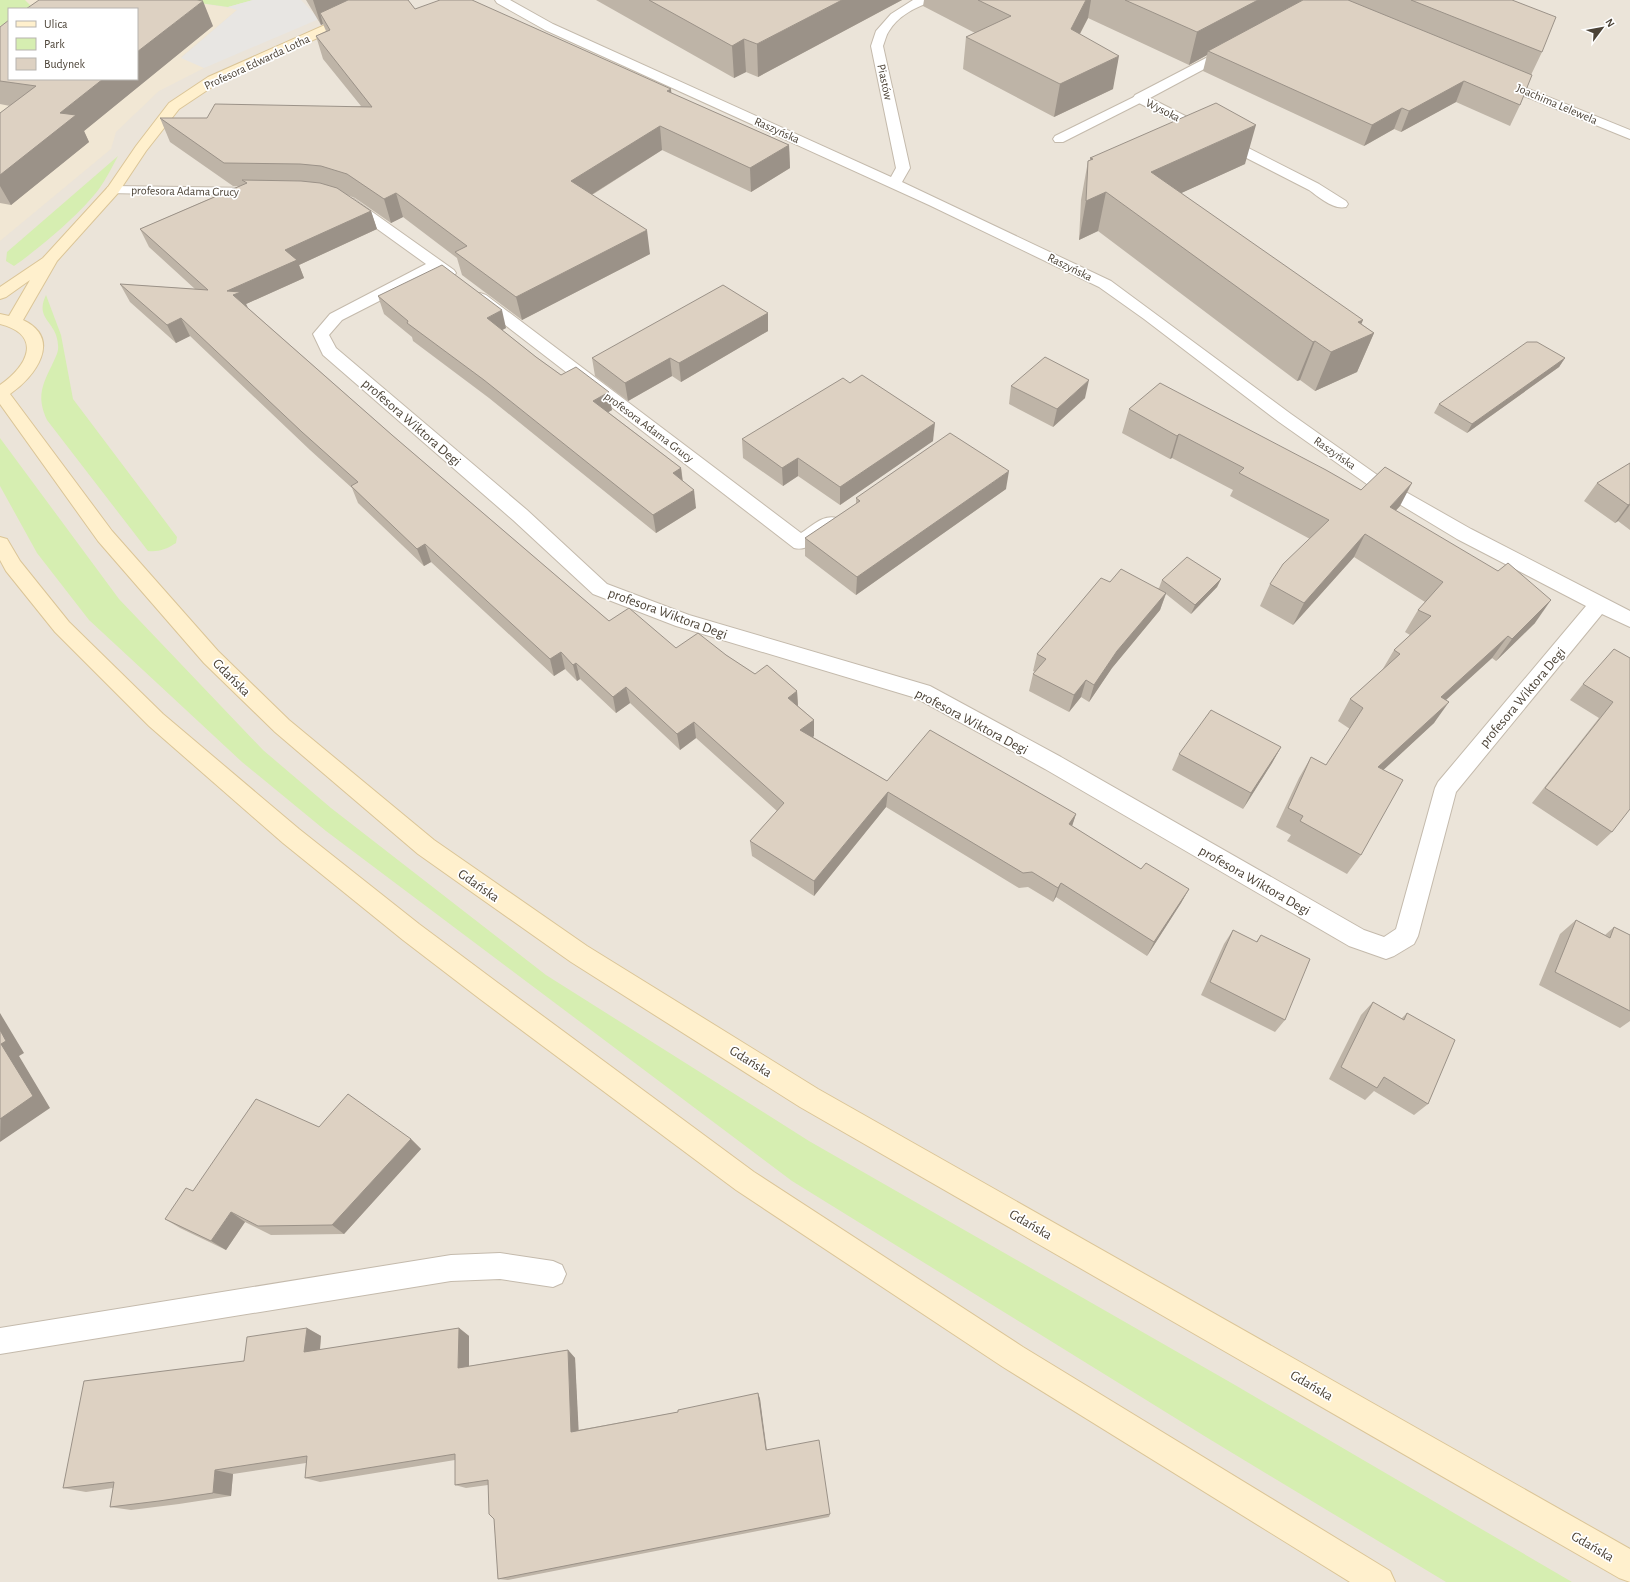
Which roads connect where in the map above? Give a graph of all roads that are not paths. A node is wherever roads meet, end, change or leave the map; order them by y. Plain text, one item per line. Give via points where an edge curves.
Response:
1 (391, 0) edge
2 (501, 0) edge
3 (924, 0) edge
4 (1244, 42) edge
5 (1484, 74) edge
6 (1140, 98) junction
7 (1630, 135) edge
8 (1059, 139) dead end
9 (894, 184) junction
10 (113, 190) junction
11 (269, 192) edge
12 (336, 197) edge
13 (1341, 204) dead end
14 (50, 259) junction
15 (437, 265) junction
16 (0, 294) edge
17 (7, 320) edge
18 (0, 393) edge
19 (846, 512) edge
20 (0, 544) edge
21 (1599, 604) junction
22 (1630, 620) edge
23 (553, 1274) dead end
24 (0, 1341) edge
25 (1630, 1567) edge
26 (1379, 1582) edge

1 - 10 main road, Profesora Edwarda Lotha via 213,80 174,106
2 - 9 street, Raszyńska via 549,27
3 - 9 street, Piastów via 895,17 883,31 877,46 903,168
4 - 6 street, Wysoka
5 - 7 street, Joachima Lelewela
6 - 8 lane
6 - 13 street, Wysoka via 1314,187
9 - 21 street, Raszyńska via 1105,284 1284,418 1377,483 1464,534
10 - 11 street, profesora Adama Grucy
10 - 14 main road, Profesora Edwarda Lotha
12 - 15 street, profesora Adama Grucy via 349,202
14 - 16 main road, Profesora Edwarda Lotha
14 - 17 main road, Profesora Edwarda Lotha
15 - 19 street, profesora Adama Grucy via 801,543
15 - 21 street, profesora Wiktora Degi via 336,317 321,334 329,351 520,515 600,589 683,622 922,692 1357,938 1386,948 1406,936 1446,788
17 - 18 main road via 29,332 35,345 32,361 20,377
18 - 25 main road, Gdańska via 105,536 211,657 282,726 426,847 579,954 809,1098
20 - 26 main road via 13,566 62,627 156,720 291,836 411,932 745,1181 1012,1357
21 - 22 street, Raszyńska
23 - 24 lane via 500,1266 451,1268

